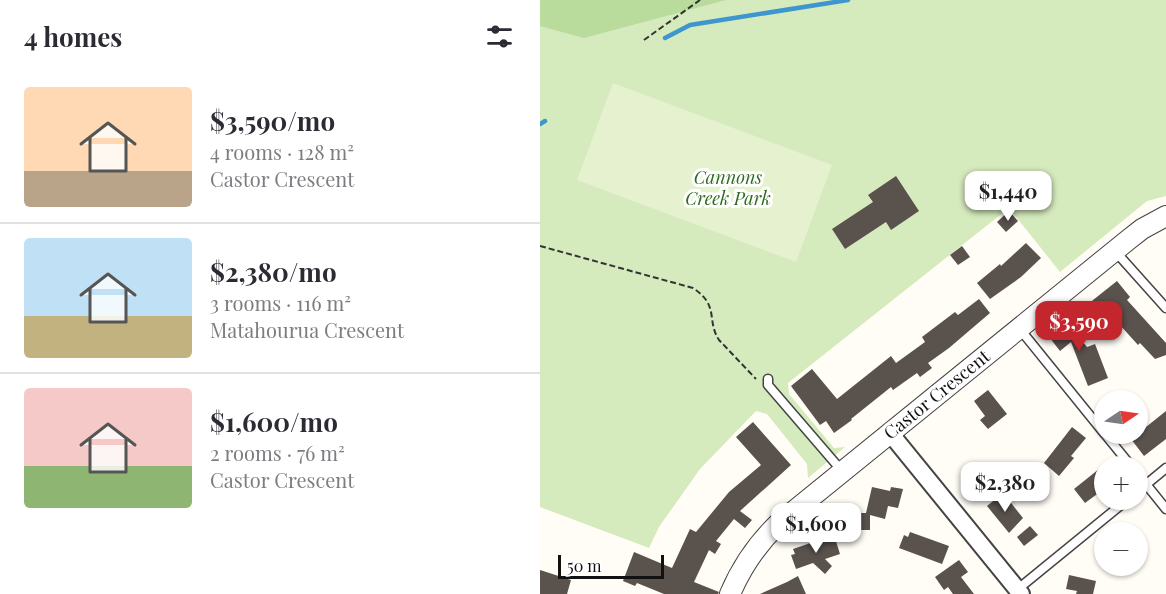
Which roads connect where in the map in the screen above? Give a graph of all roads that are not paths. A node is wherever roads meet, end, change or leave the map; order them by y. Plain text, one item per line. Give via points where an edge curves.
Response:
1 (1166, 216) edge
2 (1115, 250) junction
3 (1166, 308) edge
4 (1019, 328) junction
5 (768, 379) road end
6 (1094, 421) edge
7 (890, 433) junction
8 (1113, 444) edge
9 (1123, 456) edge
10 (1166, 468) edge
11 (842, 472) junction
12 (1148, 482) edge
13 (1148, 486) edge
14 (1166, 509) edge
15 (1115, 510) edge
16 (1019, 592) edge
17 (730, 594) edge

1 - 2 street, Castor Crescent
2 - 3 lane
2 - 4 street, Castor Crescent
4 - 6 lane
4 - 7 street, Castor Crescent
5 - 11 lane via 768,385
7 - 11 street, Castor Crescent
7 - 16 street
8 - 9 lane
10 - 12 lane
11 - 17 street, Castor Crescent via 760,542
13 - 14 lane
15 - 16 lane

